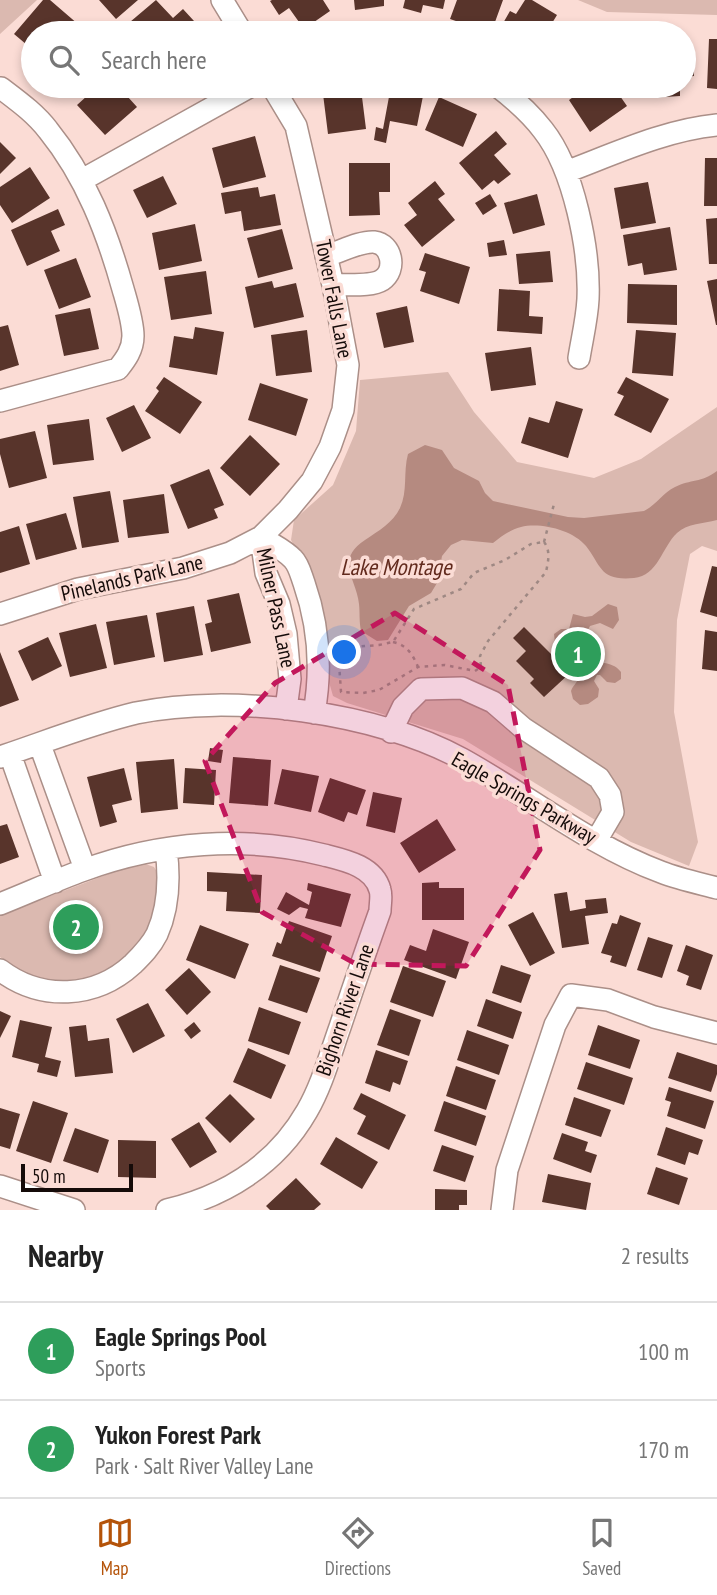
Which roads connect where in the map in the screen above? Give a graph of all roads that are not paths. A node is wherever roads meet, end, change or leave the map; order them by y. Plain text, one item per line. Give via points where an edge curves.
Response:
1 (222, 0) edge
2 (235, 21) edge
3 (1, 88) edge
4 (229, 98) edge
5 (279, 98) edge
6 (513, 98) edge
7 (717, 125) edge
8 (565, 172) junction
9 (82, 180) junction
10 (326, 256) junction
11 (333, 285) junction
12 (579, 358) dead end
13 (0, 401) edge
14 (261, 537) junction
15 (0, 614) edge
16 (286, 709) junction
17 (314, 713) junction
18 (391, 732) junction
19 (40, 745) junction
20 (5, 756) edge
21 (596, 841) junction
22 (166, 849) junction
23 (85, 869) junction
24 (55, 882) junction
25 (717, 888) edge
26 (0, 904) edge
27 (0, 970) edge
28 (717, 1033) edge
29 (0, 1186) edge
30 (217, 1202) edge
31 (74, 1210) edge
32 (167, 1210) edge
33 (502, 1210) edge

1 - 2 street
3 - 9 street via 31,110
4 - 9 street
5 - 10 street, Tower Falls Lane via 296,126
6 - 8 street via 545,133
7 - 8 street via 681,131
8 - 12 street via 579,214 586,263 588,300
9 - 13 street via 110,243 126,301 133,336 129,355 118,369
10 - 11 street, Tower Falls Lane
10 - 11 street via 376,242 390,255 389,272 383,279
11 - 14 street, Tower Falls Lane via 348,365 343,410 312,481
14 - 15 street, Pinelands Park Lane via 183,568 78,589
14 - 16 street, Milner Pass Lane via 266,573 286,634 290,678
14 - 17 street, Milner Pass Lane via 293,558 308,595 320,683
16 - 17 street, Eagle Springs Parkway
16 - 19 street, Eagle Springs Parkway via 179,706 85,727
17 - 18 street, Eagle Springs Parkway
18 - 21 street, Eagle Springs Parkway via 459,758
18 - 21 street via 403,707 421,689 462,688 493,702 599,778 610,795 612,812
19 - 20 street, Eagle Springs Parkway
19 - 23 street
20 - 24 street
21 - 25 street, Eagle Springs Parkway via 662,872
22 - 23 street
22 - 27 street via 168,902 156,937 114,980 91,990 64,993 32,987
22 - 30 street, Bighorn River Lane via 209,843 284,846 349,861 374,877 380,890 380,911 307,1112 267,1160
23 - 24 street
24 - 26 street
28 - 33 street via 608,1000 571,995 555,1025 507,1170
29 - 31 street
30 - 32 street, Bighorn River Lane

